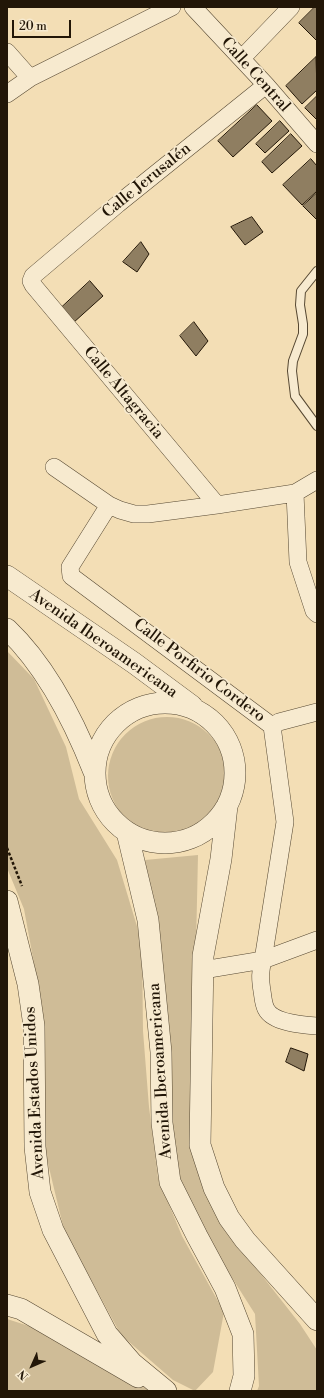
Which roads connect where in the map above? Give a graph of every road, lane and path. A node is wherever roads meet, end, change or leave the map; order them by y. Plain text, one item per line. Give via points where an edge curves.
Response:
1 (172, 7) edge
2 (193, 7) edge
3 (291, 7) edge
4 (7, 52) edge
5 (242, 58) junction
6 (30, 78) junction
7 (266, 85) junction
8 (7, 94) edge
9 (317, 144) edge
10 (317, 271) edge
11 (31, 281) joint
12 (317, 426) edge
13 (54, 466) dead end
14 (317, 480) edge
15 (295, 493) junction
16 (109, 505) junction
17 (217, 505) junction
18 (7, 576) edge
19 (317, 614) edge
20 (7, 629) edge
21 (198, 712) junction
22 (317, 712) edge
23 (272, 726) junction
24 (94, 772) junction
25 (227, 806) junction
26 (127, 832) junction
27 (7, 848) edge
28 (16, 897) edge
29 (317, 940) edge
30 (263, 960) junction
31 (203, 970) junction
32 (317, 1026) edge
33 (7, 1305) edge
34 (317, 1320) edge
35 (165, 1390) edge
36 (240, 1391) edge

1 - 6 street
2 - 5 street, Calle Central
3 - 5 street
4 - 6 street
5 - 7 street, Calle Central
6 - 8 street
7 - 9 street, Calle Central
7 - 11 street, Calle Jerusalén via 118,204 33,276
10 - 12 lane via 302,291 300,305 303,334 292,371 295,396
11 - 17 street, Calle Altagracia
13 - 16 street
14 - 15 street
15 - 17 street
15 - 19 street via 298,562
16 - 17 street via 128,512 148,514
16 - 23 street, Calle Porfirio Cordero via 70,567 71,576
18 - 21 street, Avenida Iberoamericana via 134,663
20 - 24 street via 45,673 79,735
21 - 24 street via 176,704 152,704 129,713 111,728 99,748
21 - 25 street via 216,725 228,743 235,764 234,786
22 - 23 street
23 - 30 street, Calle Porfirio Cordero via 285,822
24 - 26 street via 98,795 109,816
25 - 26 street via 214,825 194,838 179,842 148,842
25 - 31 street via 221,859 203,956
26 - 36 street, Avenida Iberoamericana via 148,920 161,1052 162,1123 170,1182 225,1288 243,1334 244,1376
27 - 28 path
28 - 35 street, Avenida Estados Unidos via 34,1026 34,1147 40,1192 53,1230 107,1334 132,1363
29 - 30 street
30 - 31 street
30 - 32 street, Calle Porfirio Cordero via 260,973 266,1010 288,1022
31 - 34 street via 200,1144 214,1188 244,1240
33 - 35 street via 21,1309 118,1366

